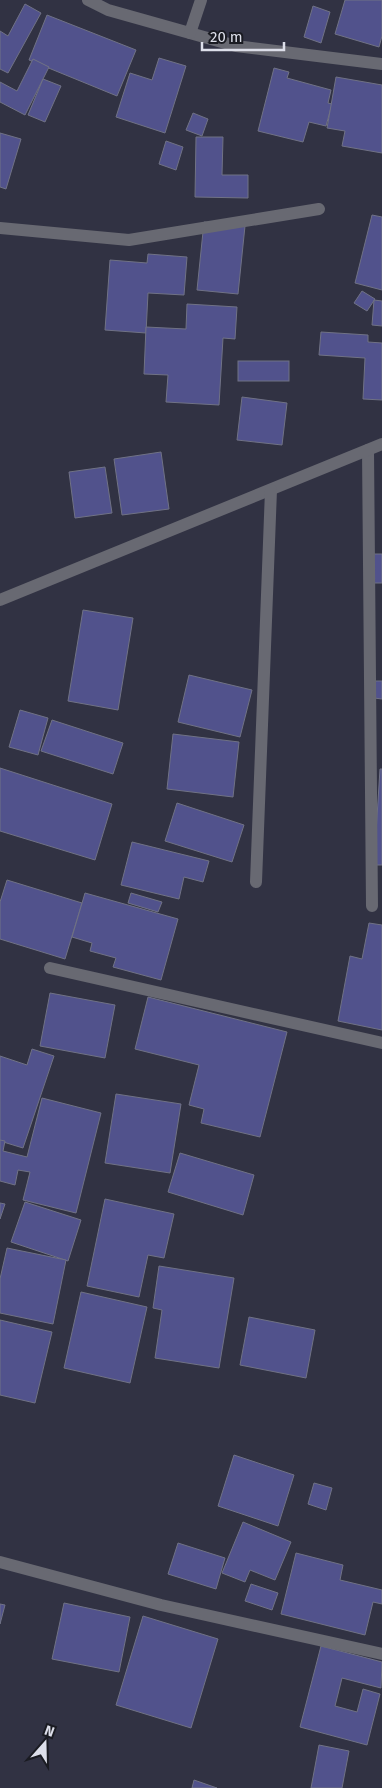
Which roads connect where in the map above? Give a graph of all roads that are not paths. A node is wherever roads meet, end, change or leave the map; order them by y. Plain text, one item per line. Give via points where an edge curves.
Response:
1 (88, 0) edge
2 (201, 0) edge
3 (190, 33) junction
4 (382, 64) edge
5 (319, 209) dead end
6 (0, 228) edge
7 (382, 444) edge
8 (368, 450) junction
9 (271, 490) junction
10 (0, 600) edge
11 (256, 882) dead end
12 (372, 906) dead end
13 (50, 968) dead end
14 (382, 1043) edge
15 (0, 1562) edge
16 (382, 1654) edge

1 - 3 street via 108,10
2 - 3 street
3 - 4 street via 236,46
5 - 6 street via 129,240
7 - 8 street
8 - 9 street
8 - 12 street
9 - 10 street
9 - 11 street
13 - 14 street
15 - 16 street via 161,1605

